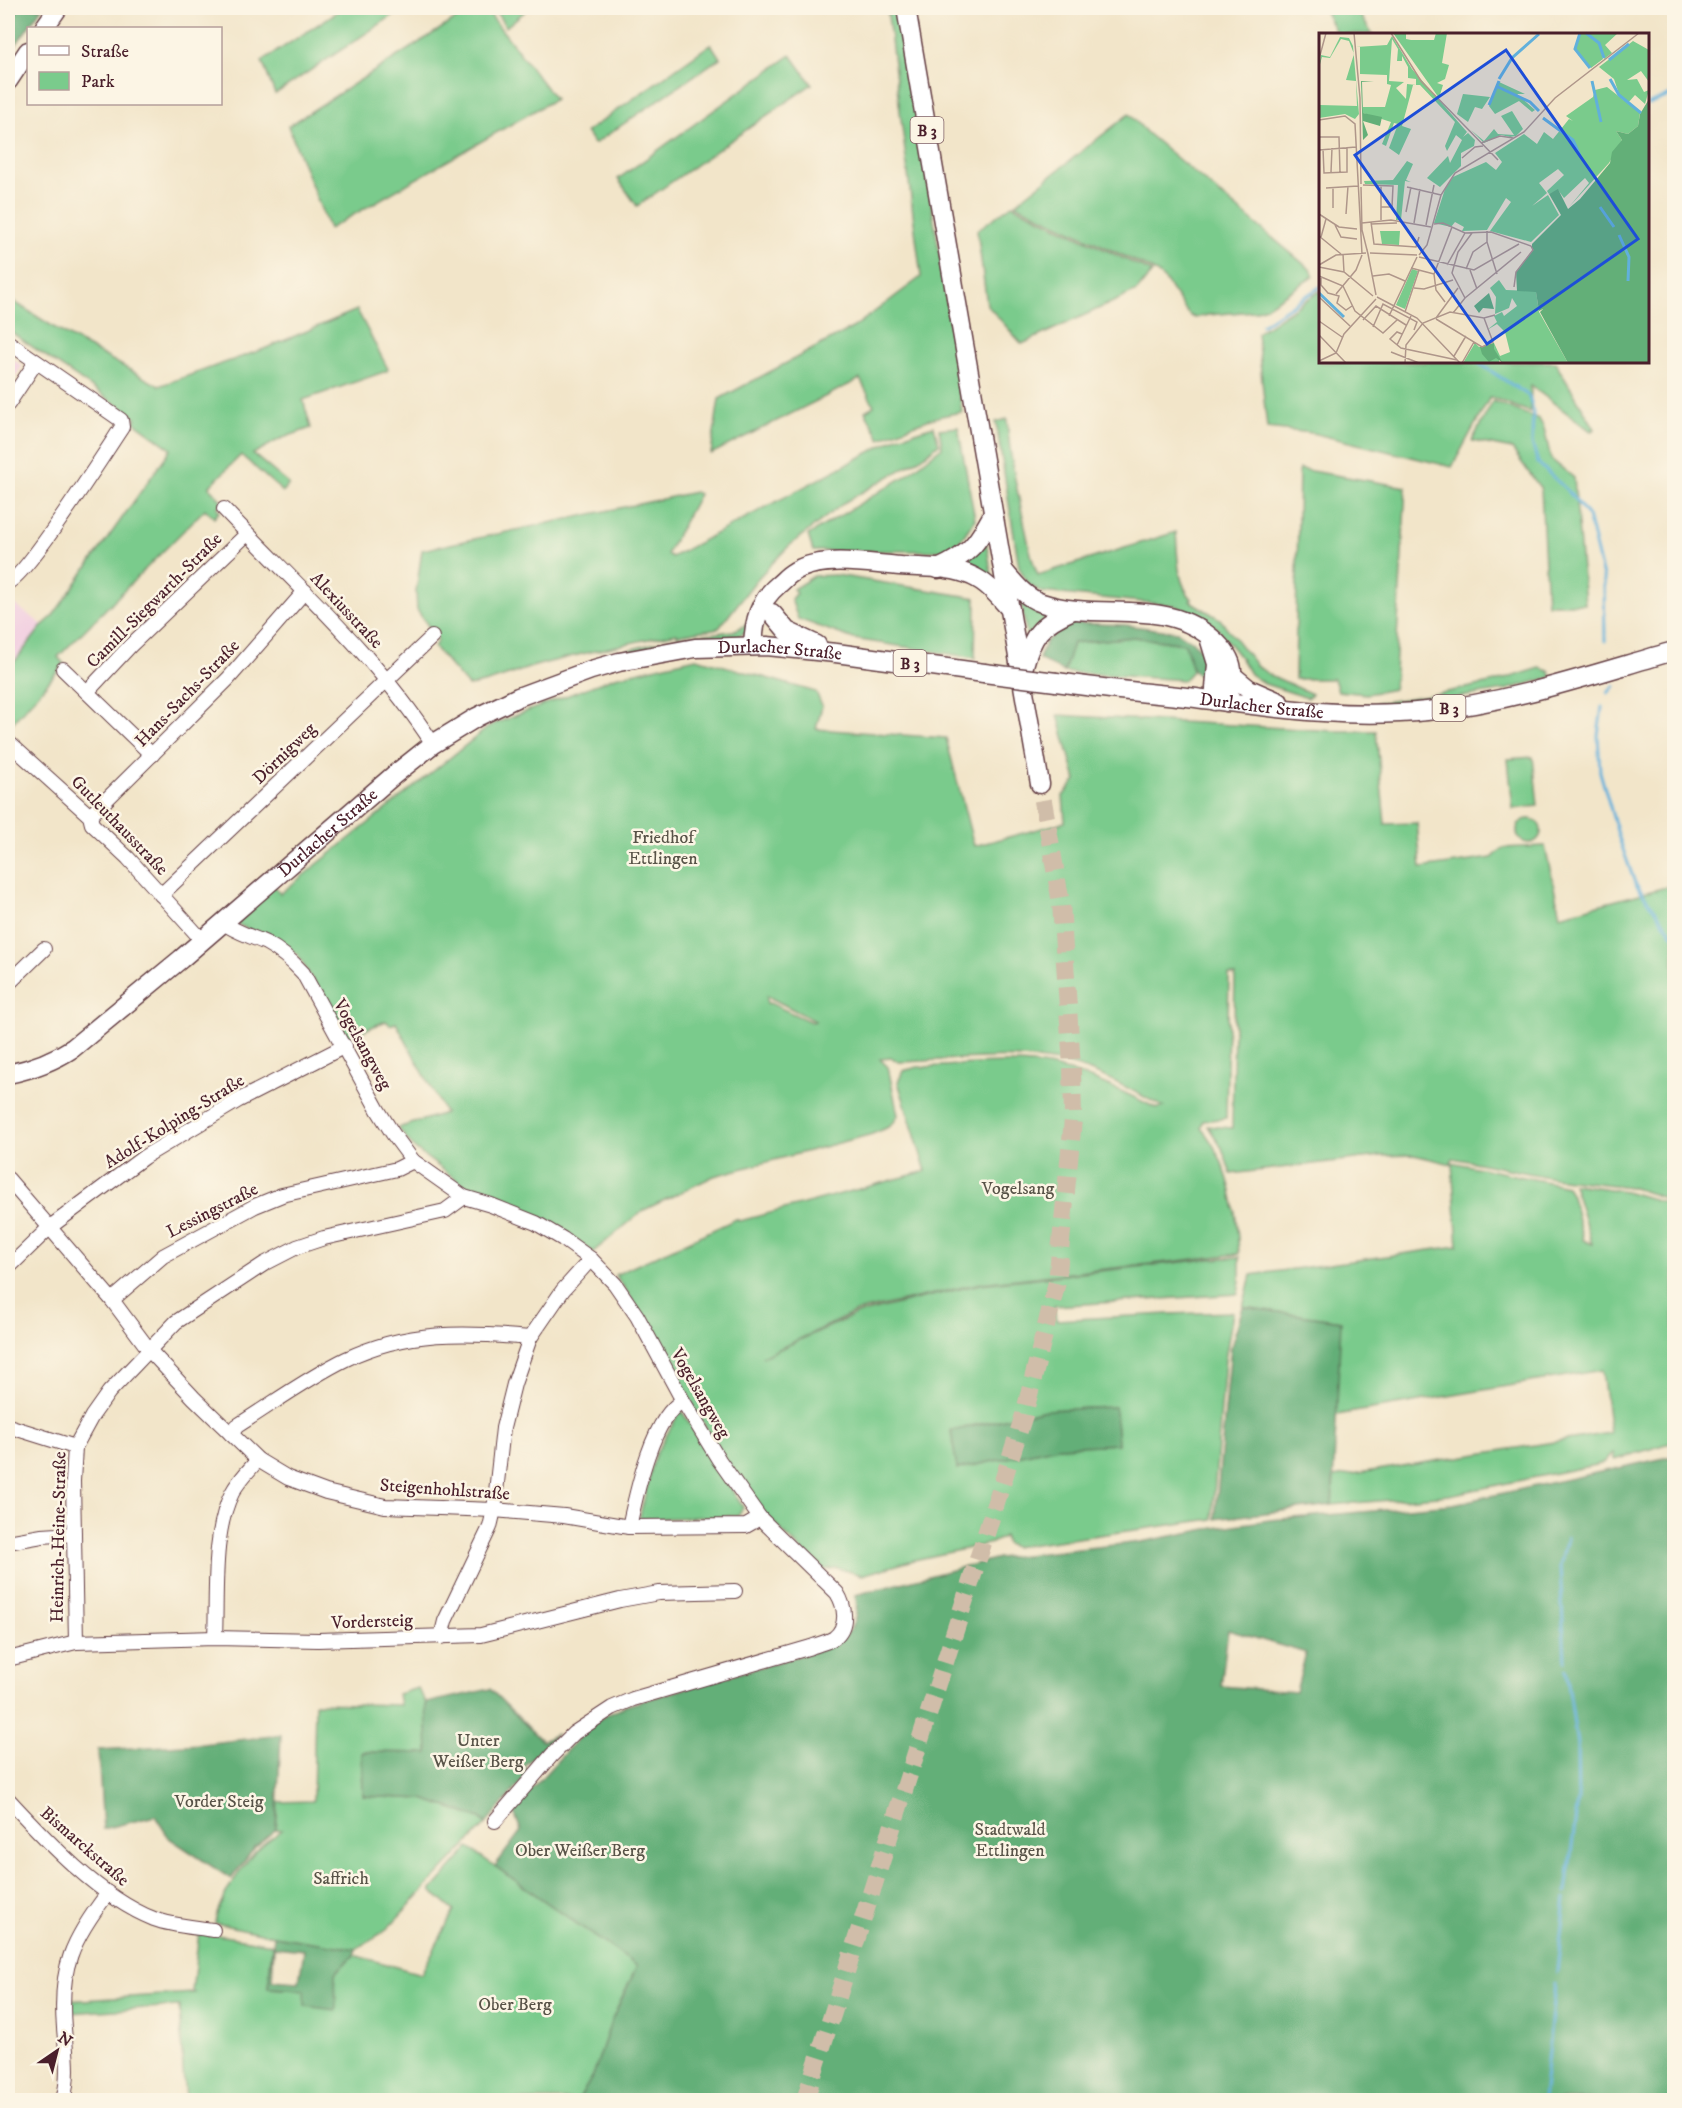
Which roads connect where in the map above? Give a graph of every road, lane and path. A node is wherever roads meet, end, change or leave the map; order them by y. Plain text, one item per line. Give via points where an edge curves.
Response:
1 (58, 8) edge
2 (906, 8) edge
3 (45, 27) edge
4 (27, 52) edge
5 (8, 81) edge
6 (8, 342) edge
7 (36, 362) junction
8 (8, 405) edge
9 (224, 509) dead end
10 (993, 514) junction
11 (247, 534) junction
12 (938, 569) junction
13 (1003, 569) junction
14 (8, 582) edge
15 (782, 582) junction
16 (306, 591) junction
17 (1010, 609) junction
18 (1073, 610) junction
19 (772, 613) junction
20 (1207, 634) junction
21 (432, 638) dead end
22 (760, 646) junction
23 (1674, 651) edge
24 (836, 652) junction
25 (63, 669) dead end
26 (1232, 675) junction
27 (1021, 677) junction
28 (386, 680) junction
29 (87, 692) junction
30 (1221, 702) junction
31 (1296, 712) junction
32 (8, 742) edge
33 (433, 744) junction
34 (152, 755) junction
35 (1040, 784) tunnel mouth
36 (90, 816) junction
37 (161, 895) junction
38 (222, 922) junction
39 (202, 940) junction
40 (44, 948) dead end
41 (8, 984) edge
42 (345, 1046) junction
43 (8, 1074) edge
44 (413, 1161) junction
45 (8, 1179) edge
46 (464, 1197) junction
47 (50, 1227) junction
48 (591, 1259) junction
49 (8, 1268) edge
50 (112, 1300) junction
51 (530, 1338) junction
52 (150, 1351) junction
53 (683, 1401) junction
54 (8, 1426) edge
55 (231, 1434) junction
56 (75, 1447) junction
57 (258, 1460) junction
58 (494, 1510) junction
59 (760, 1518) junction
60 (629, 1527) junction
61 (74, 1534) junction
62 (8, 1542) edge
63 (735, 1592) dead end
64 (441, 1637) junction
65 (215, 1638) junction
66 (76, 1642) junction
67 (8, 1659) edge
68 (8, 1799) edge
69 (495, 1821) dead end
70 (108, 1893) junction
71 (213, 1930) dead end
72 (63, 2100) edge

1 - 3 main road
2 - 10 main road, B 3
4 - 5 main road
6 - 7 street
7 - 8 street
7 - 14 street via 121,420 122,428 31,558
9 - 11 street, Alexiusstraße
10 - 12 main road via 972,548
10 - 13 main road, B 3
11 - 16 street, Alexiusstraße
11 - 29 street, Camill-Siegwarth-Straße
12 - 15 main road via 837,561 806,566
12 - 17 main road via 972,575
13 - 17 main road
13 - 18 main road via 1027,596
15 - 19 main road
15 - 22 main road via 770,591 757,614 754,625
16 - 28 street, Alexiusstraße
16 - 34 street, Hans-Sachs-Straße via 228,680
17 - 27 main road
18 - 20 main road via 1167,616 1182,619
18 - 27 main road via 1036,634
19 - 22 main road
19 - 24 main road via 787,631
20 - 26 main road via 1227,655
20 - 30 main road via 1217,664
21 - 28 street, Dörnigweg
22 - 24 main road, Durlacher Straße / B 3
22 - 33 main road, Durlacher Straße via 695,648 591,670 518,697
23 - 31 main road, Durlacher Straße / B 3 via 1542,689 1472,704 1355,715
24 - 30 main road, Durlacher Straße / B 3, bridge
25 - 29 street, Camill-Siegwarth-Straße
26 - 30 main road
26 - 31 main road via 1250,689
27 - 35 main road
28 - 33 street, Alexiusstraße
28 - 37 street, Dörnigweg
29 - 34 street, Camill-Siegwarth-Straße
30 - 31 main road, Durlacher Straße / B 3
32 - 36 street, Gutleuthausstraße
33 - 38 main road, Durlacher Straße
34 - 36 street, Hans-Sachs-Straße
36 - 37 street, Gutleuthausstraße via 92,825
37 - 39 street, Gutleuthausstraße
38 - 39 main road, Durlacher Straße
38 - 42 street, Vogelsangweg via 288,957 303,973
39 - 43 main road, Durlacher Straße via 73,1048 33,1069
40 - 41 street
42 - 44 street, Vogelsangweg via 378,1110
42 - 47 street, Adolf-Kolping-Straße via 239,1100 144,1157
44 - 46 street, Vogelsangweg
44 - 50 street, Lessingstraße via 397,1169 282,1195 255,1206 163,1256
45 - 47 street, Steigenhohlstraße
46 - 48 street, Vogelsangweg via 536,1223
46 - 52 street, Heinrich-Heine-Straße via 445,1212 297,1247 176,1322
47 - 49 street, Adolf-Kolping-Straße
47 - 50 street, Steigenhohlstraße
48 - 51 street via 563,1290
48 - 53 street, Vogelsangweg via 637,1316
50 - 52 street, Steigenhohlstraße
51 - 55 street via 474,1333 422,1336 375,1347 318,1375 237,1426
51 - 58 street via 503,1428
52 - 55 street, Steigenhohlstraße
52 - 56 street, Heinrich-Heine-Straße via 109,1392
53 - 59 street, Vogelsangweg
53 - 60 street via 666,1418 648,1453
54 - 56 street
55 - 57 street, Steigenhohlstraße
56 - 61 street, Heinrich-Heine-Straße
57 - 58 street, Steigenhohlstraße via 288,1478 326,1492 385,1506
57 - 65 street via 232,1491 222,1517
58 - 60 street, Steigenhohlstraße
58 - 64 street via 490,1527 444,1621
59 - 60 street, Steigenhohlstraße via 746,1526
59 - 69 street, Vogelsangweg via 843,1602 844,1620 835,1637 612,1708 574,1733
61 - 62 street
61 - 66 street, Heinrich-Heine-Straße
63 - 64 street, Vordersteig via 659,1593 481,1635
64 - 65 street, Vordersteig
65 - 66 street, Vordersteig
66 - 67 street, Vordersteig
68 - 70 street, Bismarckstraße via 47,1840
70 - 71 street, Bismarckstraße via 153,1918
70 - 72 street via 86,1921 65,1970 68,2082

